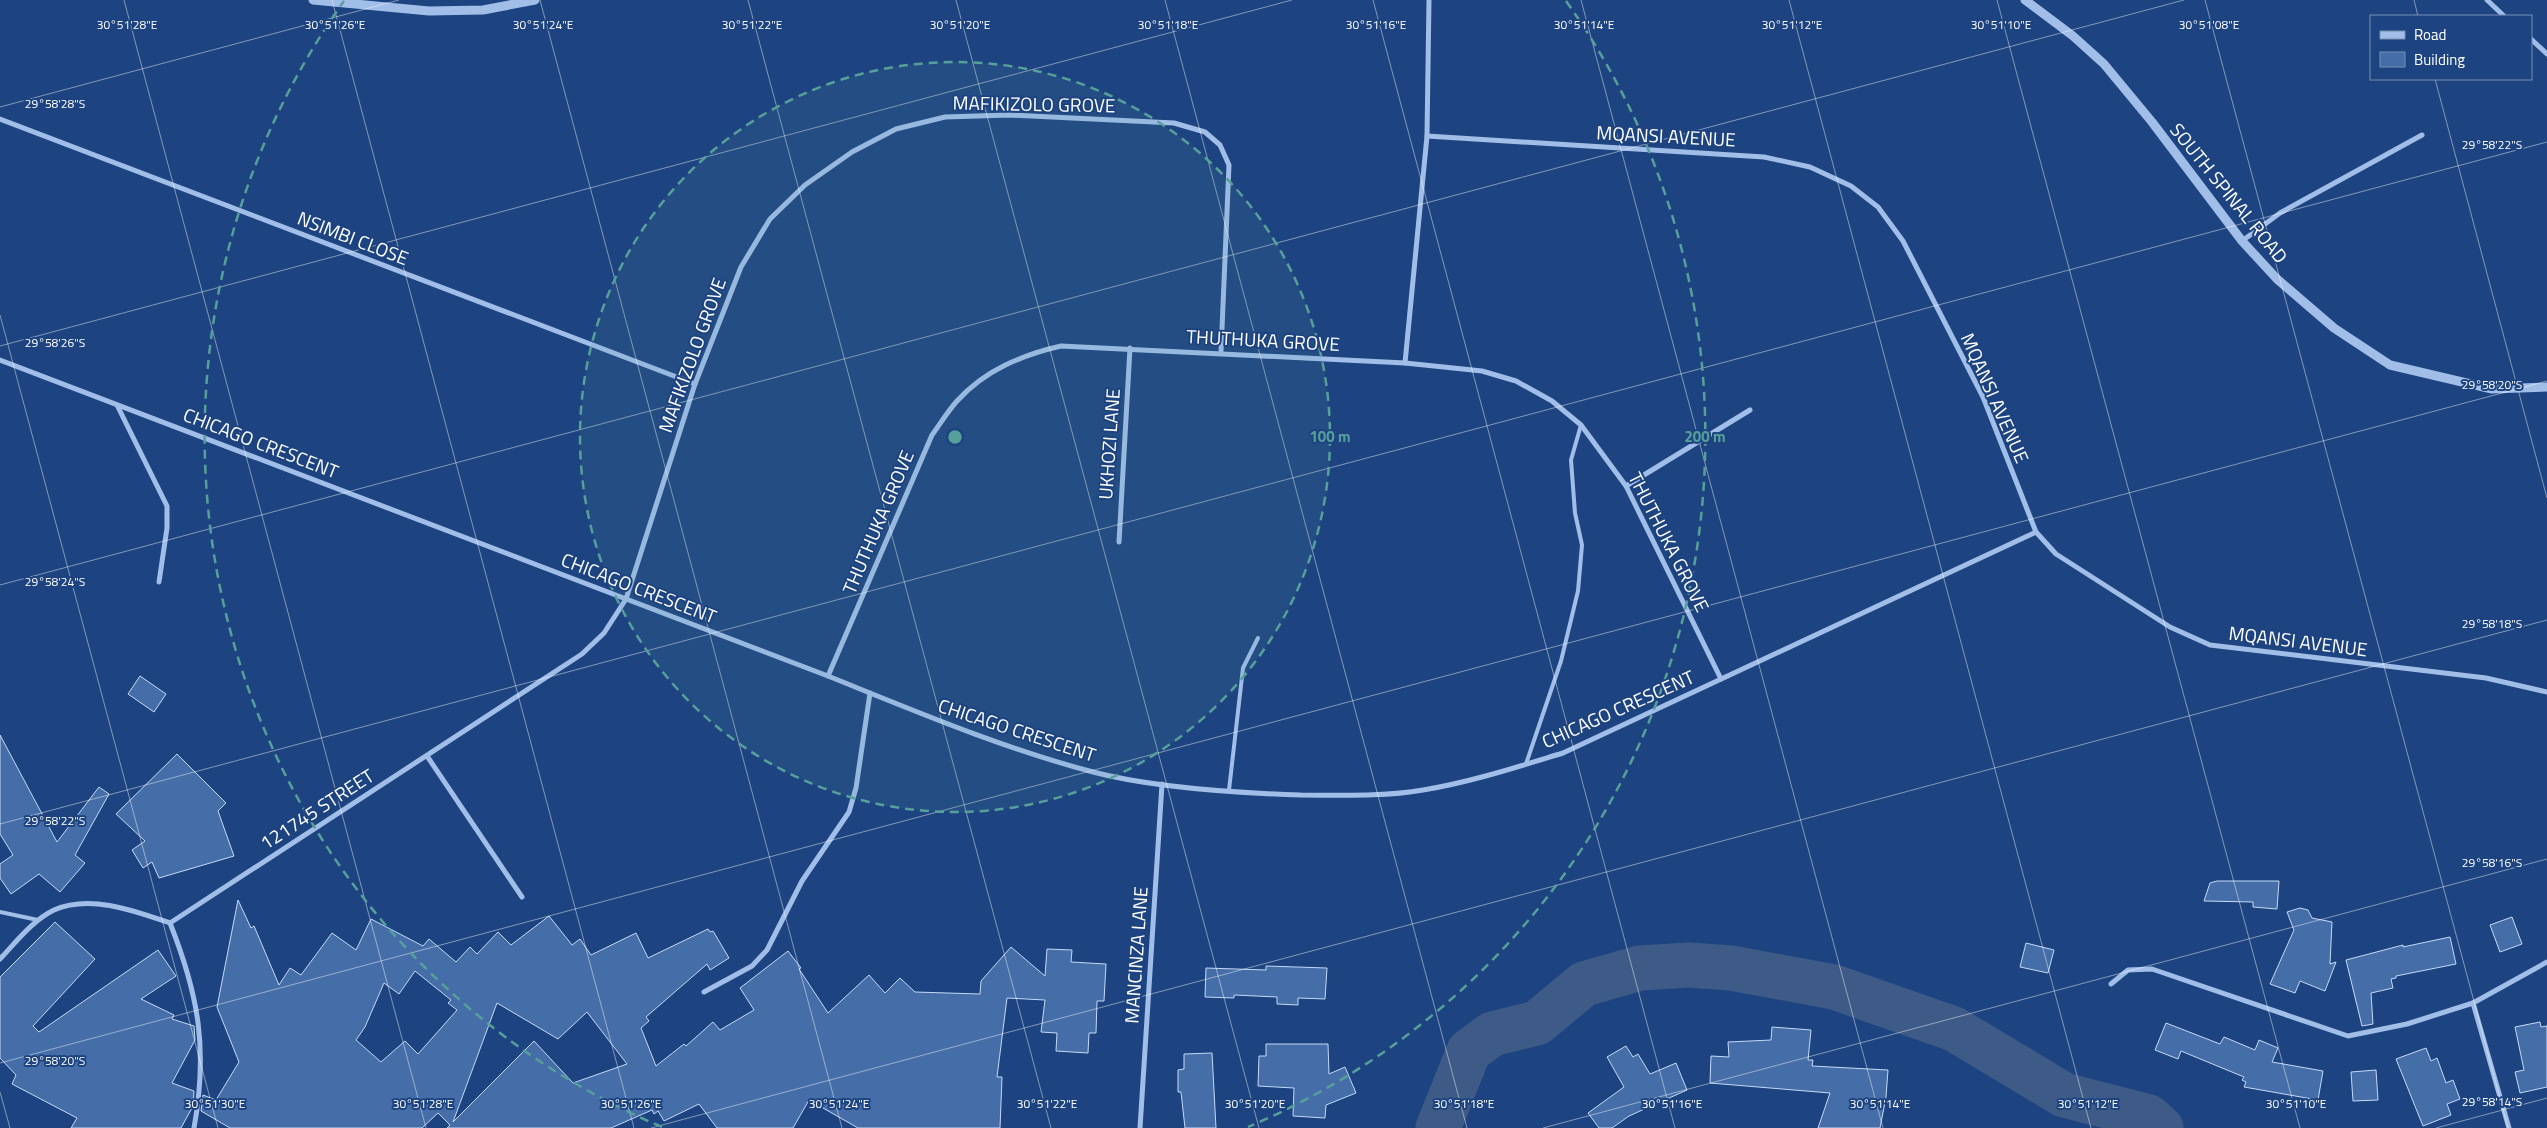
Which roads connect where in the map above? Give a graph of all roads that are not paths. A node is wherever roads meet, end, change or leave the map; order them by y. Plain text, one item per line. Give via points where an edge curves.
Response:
1 (313, 0) edge
2 (535, 0) edge
3 (1429, 0) edge
4 (2025, 0) edge
5 (2487, 0) edge
6 (2503, 15) edge
7 (2532, 41) edge
8 (2547, 54) edge
9 (0, 119) edge
10 (2422, 135) dead end
11 (1427, 136) junction
12 (2242, 242) junction
13 (1130, 348) junction
14 (1221, 352) junction
15 (0, 360) edge
16 (1405, 363) junction
17 (695, 384) junction
18 (2547, 387) edge
19 (117, 404) junction
20 (1750, 410) dead end
21 (1580, 425) junction
22 (1626, 486) junction
23 (2036, 532) junction
24 (1119, 542) dead end
25 (159, 582) dead end
26 (626, 599) junction
27 (1258, 638) dead end
28 (828, 676) junction
29 (1721, 679) junction
30 (2547, 692) edge
31 (870, 693) junction
32 (426, 756) junction
33 (1526, 764) junction
34 (1162, 784) junction
35 (1229, 790) junction
36 (522, 897) dead end
37 (0, 912) edge
38 (40, 921) junction
39 (170, 923) junction
40 (0, 959) edge
41 (2547, 962) edge
42 (2111, 984) dead end
43 (704, 992) dead end
44 (2473, 1003) junction
45 (194, 1128) edge
46 (1140, 1128) edge
47 (2509, 1128) edge

1 - 2 street via 429,11 483,10
3 - 11 street
4 - 12 street, SOUTH SPINAL ROAD via 2104,64
5 - 6 street
7 - 8 street
9 - 17 street, NSIMBI CLOSE
10 - 12 street via 2280,213
11 - 16 street
11 - 23 street, MQANSI AVENUE via 1764,156 1810,167 1851,186 1878,207 1903,241 1983,397
12 - 18 street, SOUTH SPINAL ROAD via 2277,279 2334,328 2390,365 2492,388
13 - 14 street, THUTHUKA GROVE
13 - 24 street, UKHOZI LANE
13 - 28 street, THUTHUKA GROVE via 1061,346 1025,354 989,374 958,400 932,435
14 - 16 street, THUTHUKA GROVE
14 - 17 street, MAFIKIZOLO GROVE via 1229,165 1220,145 1205,132 1174,123 1010,115 945,117 896,129 852,152 805,185 770,219 741,267
15 - 19 street, CHICAGO CRESCENT
16 - 21 street, THUTHUKA GROVE via 1482,371 1516,380 1552,400
17 - 26 street, MAFIKIZOLO GROVE
19 - 25 street via 167,506
19 - 26 street, CHICAGO CRESCENT
20 - 22 street
21 - 22 street, THUTHUKA GROVE
21 - 33 lane via 1571,460 1575,513 1582,545 1578,591 1560,661
22 - 29 street, THUTHUKA GROVE
23 - 29 street, CHICAGO CRESCENT
23 - 30 street, MQANSI AVENUE via 2056,554 2170,628 2210,645 2486,678
26 - 28 street, CHICAGO CRESCENT
26 - 32 street, 121745 STREET via 604,633 582,654
27 - 35 lane via 1243,668
28 - 31 street, CHICAGO CRESCENT
29 - 33 street, CHICAGO CRESCENT via 1563,753
31 - 34 street, CHICAGO CRESCENT via 956,728 1085,769
31 - 43 street via 856,788 849,812 802,881 767,950 752,966
32 - 36 street
32 - 39 street, 121745 STREET
33 - 35 street, CHICAGO CRESCENT via 1422,790 1353,796
34 - 35 street, CHICAGO CRESCENT
34 - 46 street, MANCINZA LANE
37 - 38 lane
38 - 39 street via 54,910 83,904 129,910
38 - 40 street
39 - 45 street via 187,966 198,1009 201,1090
41 - 44 street
42 - 44 street via 2128,970 2152,969 2348,1036 2407,1024
44 - 47 street

